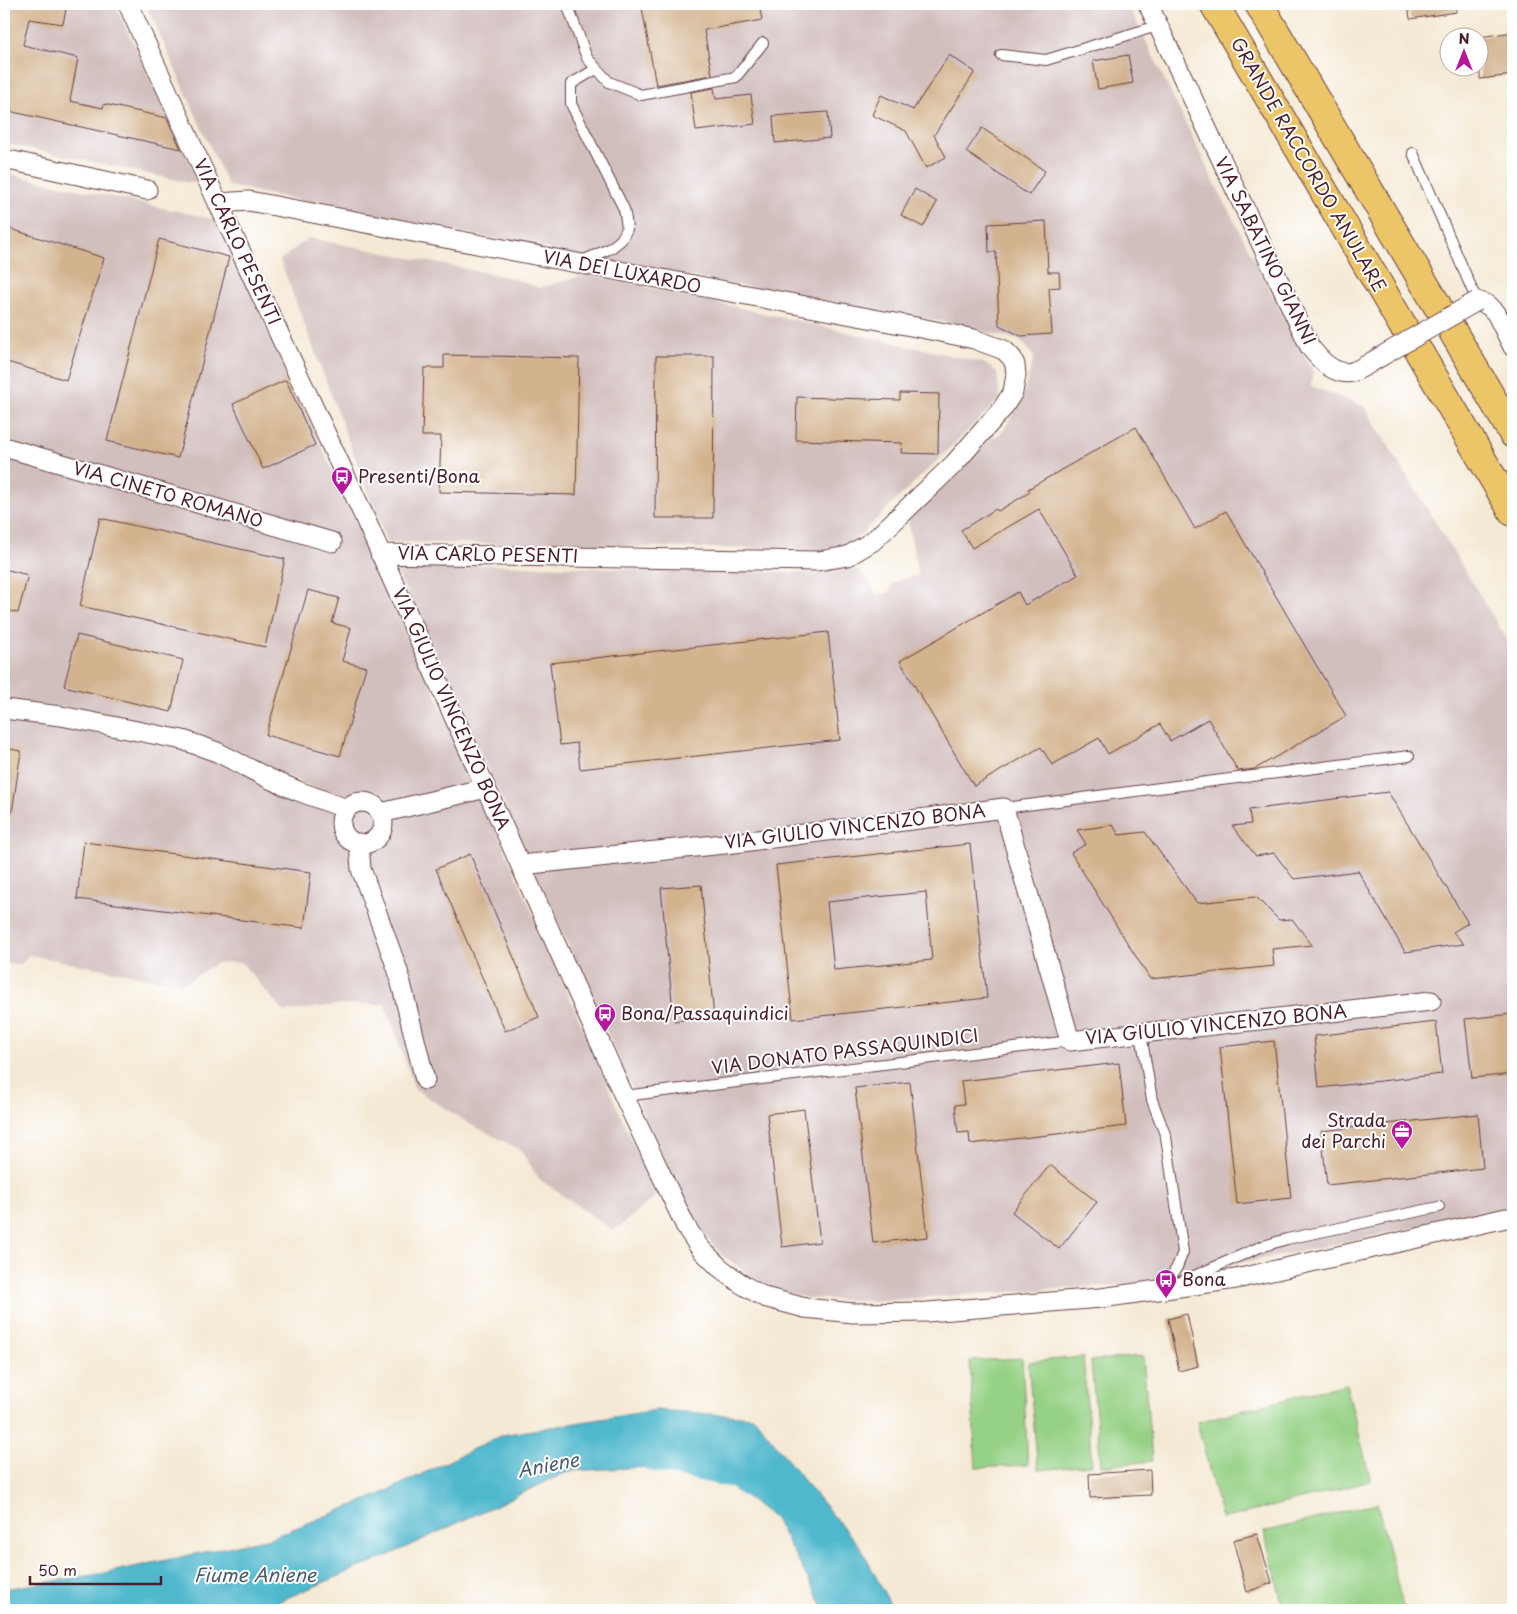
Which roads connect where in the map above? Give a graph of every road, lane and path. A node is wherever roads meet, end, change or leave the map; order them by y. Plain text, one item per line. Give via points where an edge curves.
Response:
1 (128, 4) edge
2 (567, 4) edge
3 (1148, 4) edge
4 (1214, 4) edge
5 (1259, 4) edge
6 (1157, 26) junction
7 (763, 43) dead end
8 (1001, 55) dead end
9 (596, 68) junction
10 (1413, 153) dead end
11 (4, 159) edge
12 (147, 190) dead end
13 (218, 203) junction
14 (577, 263) junction
15 (1477, 300) junction
16 (1437, 306) dead end
17 (1403, 326) dead end
18 (1453, 332) dead end
19 (1513, 347) edge
20 (1418, 352) dead end
21 (1015, 366) joint
22 (1513, 434) edge
23 (4, 448) edge
24 (1513, 512) edge
25 (332, 542) dead end
26 (380, 554) junction
27 (4, 709) edge
28 (1409, 756) dead end
29 (486, 788) junction
30 (1004, 808) junction
31 (347, 809) junction
32 (381, 813) junction
33 (359, 843) junction
34 (521, 865) junction
35 (1430, 1001) dead end
36 (1141, 1034) junction
37 (1070, 1041) junction
38 (425, 1080) dead end
39 (624, 1096) junction
40 (1439, 1207) dead end
41 (1506, 1218) dead end
42 (1164, 1290) junction

1 - 13 street, VIA CARLO PESENTI
2 - 9 lane via 587,58
3 - 6 street, VIA SABATINO GIANNI
4 - 17 highway, GRANDE RACCORDO ANULARE
5 - 16 highway
6 - 8 lane via 1046,60
6 - 15 street, VIA SABATINO GIANNI, bridge via 1318,358 1328,366 1350,372 1364,367
7 - 9 lane via 736,77 641,95 609,82
9 - 14 lane via 571,84 571,104 624,209 627,229 622,240
10 - 15 lane
11 - 12 street
13 - 14 street, VIA DEI LUXARDO via 249,201
13 - 26 street, VIA CARLO PESENTI
14 - 21 street, VIA DEI LUXARDO via 974,339 1004,350
15 - 19 street via 1496,312
18 - 22 highway
20 - 24 highway
21 - 26 street, VIA CARLO PESENTI via 1013,392 978,437 873,541 848,556 818,561
23 - 25 street, VIA CINETO ROMANO
26 - 29 street, VIA GIULIO VINCENZO BONA
27 - 31 street via 61,716 201,745 270,779
28 - 30 lane
29 - 32 street
29 - 34 street, VIA GIULIO VINCENZO BONA
30 - 34 street, VIA GIULIO VINCENZO BONA via 734,843
30 - 37 street, VIA GIULIO VINCENZO BONA
31 - 32 street via 365,802
31 - 33 street via 342,820 344,833
32 - 33 street via 383,826 377,837
33 - 38 street via 361,869 398,971
34 - 39 street, VIA GIULIO VINCENZO BONA
35 - 36 street, VIA GIULIO VINCENZO BONA
36 - 37 street, VIA GIULIO VINCENZO BONA
36 - 42 lane via 1152,1100 1166,1137 1183,1252
37 - 39 lane, VIA DONATO PASSAQUINDICI
39 - 42 street, VIA GIULIO VINCENZO BONA via 690,1234 719,1267 764,1296 791,1305 827,1311 927,1312
40 - 42 lane via 1260,1247
41 - 42 street, VIA GIULIO VINCENZO BONA via 1236,1279

